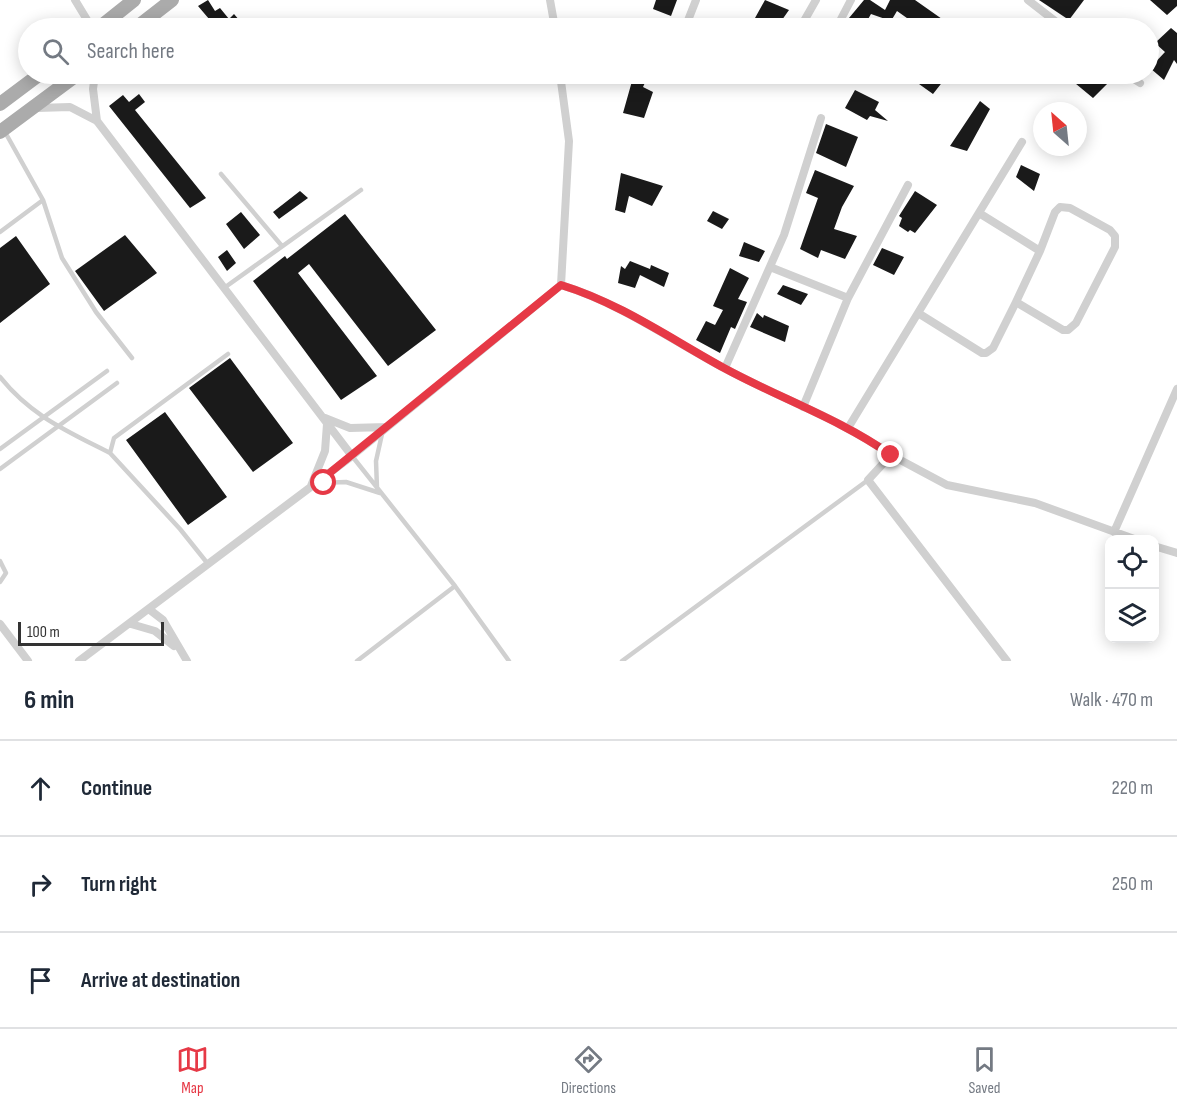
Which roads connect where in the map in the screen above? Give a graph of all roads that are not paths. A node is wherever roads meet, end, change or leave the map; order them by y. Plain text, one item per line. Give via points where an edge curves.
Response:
1 (75, 0) edge
2 (134, 0) edge
3 (172, 0) edge
4 (550, 0) edge
5 (696, 0) edge
6 (816, 0) edge
7 (851, 0) edge
8 (1028, 0) edge
9 (86, 18) edge
10 (112, 18) edge
11 (149, 18) edge
12 (553, 18) edge
13 (689, 18) edge
14 (806, 18) edge
15 (842, 18) edge
16 (1051, 18) edge
17 (27, 84) edge
18 (64, 84) edge
19 (94, 84) edge
20 (561, 84) edge
21 (0, 104) edge
22 (30, 109) junction
23 (821, 118) dead end
24 (97, 121) junction
25 (2, 131) edge
26 (1022, 142) dead end
27 (221, 174) dead end
28 (908, 185) dead end
29 (361, 190) dead end
30 (43, 200) junction
31 (979, 213) junction
32 (0, 232) edge
33 (282, 246) junction
34 (1040, 251) junction
35 (770, 267) junction
36 (561, 285) junction
37 (224, 288) junction
38 (848, 298) junction
39 (1016, 302) junction
40 (918, 313) junction
41 (228, 354) dead end
42 (132, 358) dead end
43 (725, 368) junction
44 (107, 371) dead end
45 (0, 377) edge
46 (117, 383) dead end
47 (1177, 389) edge
48 (803, 407) junction
49 (43, 419) junction
50 (325, 421) junction
51 (59, 427) junction
52 (386, 428) junction
53 (848, 428) junction
54 (0, 449) edge
55 (110, 453) junction
56 (891, 455) junction
57 (352, 456) junction
58 (0, 469) edge
59 (868, 480) junction
60 (313, 486) junction
61 (378, 490) junction
62 (1114, 532) junction
63 (1123, 535) edge
64 (1159, 547) edge
65 (1177, 553) edge
66 (0, 561) edge
67 (209, 566) junction
68 (0, 582) edge
69 (455, 586) junction
70 (150, 610) junction
71 (0, 624) edge
72 (131, 624) junction
73 (177, 648) junction
74 (28, 661) edge
75 (79, 661) edge
76 (187, 661) edge
77 (357, 661) edge
78 (509, 661) edge
79 (622, 661) edge
80 (1007, 661) edge

1 - 9 street
2 - 10 main road
3 - 11 main road
4 - 12 street
5 - 13 street
6 - 14 street
7 - 15 street
8 - 16 street
17 - 21 main road
18 - 22 main road
19 - 24 street
20 - 36 street via 569,141
22 - 24 street via 70,107
22 - 25 main road
23 - 35 street
24 - 37 street
25 - 30 lane
26 - 31 street
27 - 33 lane
28 - 38 street
29 - 33 lane
30 - 32 lane
30 - 42 lane via 62,258 96,312
31 - 34 street
31 - 40 street
33 - 37 lane
34 - 39 street
34 - 39 street via 1055,212 1065,206 1110,230 1116,242 1076,323 1068,330
35 - 38 street
35 - 43 street
36 - 43 street via 599,298
36 - 52 street
37 - 50 street
38 - 48 street
39 - 40 street via 993,348 986,353
40 - 53 street
41 - 55 lane via 114,438
43 - 48 street
44 - 49 lane
45 - 49 lane via 16,397
46 - 51 lane
47 - 62 street
48 - 53 street
49 - 51 lane
49 - 54 lane
50 - 52 street via 350,428
50 - 57 street
50 - 60 street via 325,451
51 - 55 lane
51 - 58 lane
52 - 57 street
52 - 61 lane via 376,461
53 - 56 street
55 - 67 lane
56 - 59 street
56 - 62 street via 947,485 1035,503
57 - 60 street
57 - 61 lane
59 - 79 lane
59 - 80 street
60 - 61 lane via 346,482
60 - 67 street
61 - 69 lane
62 - 63 street
64 - 65 street
66 - 68 lane via 6,573
67 - 70 street
69 - 77 lane
69 - 78 lane
70 - 72 street
70 - 73 street via 163,620
71 - 74 street
72 - 73 street via 155,631
72 - 75 street
73 - 76 street

